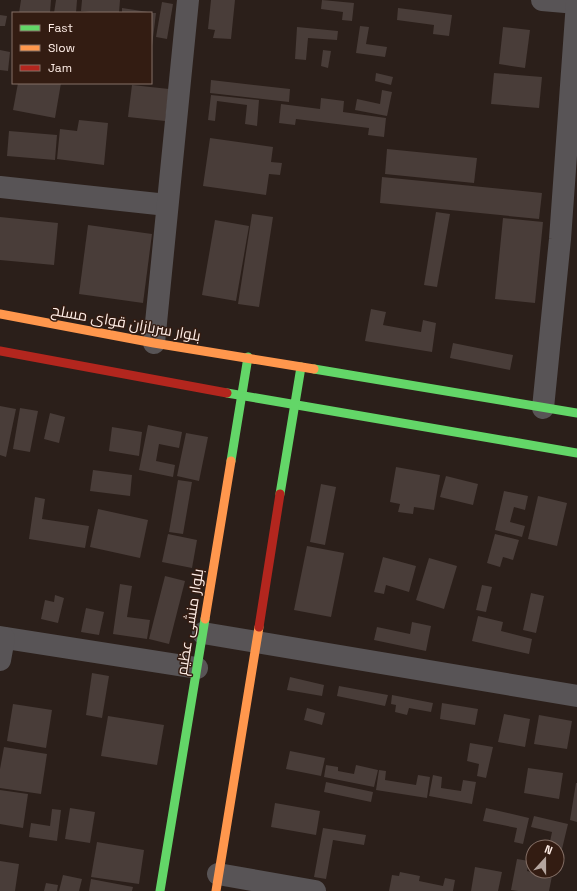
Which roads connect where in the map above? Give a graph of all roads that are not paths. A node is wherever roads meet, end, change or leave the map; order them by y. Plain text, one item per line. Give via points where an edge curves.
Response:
1 (188, 0) edge
2 (542, 0) edge
3 (577, 3) edge
4 (0, 187) edge
5 (168, 205) junction
6 (568, 240) edge
7 (0, 314) edge
8 (154, 343) junction
9 (0, 351) edge
10 (248, 358) junction
11 (301, 367) junction
12 (242, 396) junction
13 (295, 405) junction
14 (543, 408) junction
15 (577, 413) edge
16 (577, 453) edge
17 (203, 633) junction
18 (2, 637) edge
19 (256, 641) junction
20 (0, 660) edge
21 (197, 668) junction
22 (577, 696) edge
23 (217, 882) edge
24 (160, 891) edge
25 (316, 891) edge

1 - 5 street
2 - 3 street
3 - 6 street
4 - 5 street
5 - 8 street
6 - 14 street
7 - 8 main road, بلوار سربازان قوای مسلح
8 - 10 main road, بلوار سربازان قوای مسلح
9 - 12 main road
10 - 11 main road, بلوار سربازان قوای مسلح
10 - 12 main road, بلوار منشی عظیم
11 - 13 main road
11 - 14 main road, بلوار سربازان قوای مسلح
12 - 13 main road
12 - 17 main road, بلوار منشی عظیم
13 - 16 main road
13 - 19 main road
14 - 15 main road, بلوار سربازان قوای مسلح
17 - 19 street
17 - 21 main road, بلوار منشی عظیم
18 - 20 street
18 - 21 street
19 - 22 street
19 - 23 main road
21 - 24 main road, بلوار منشی عظیم
23 - 25 street

